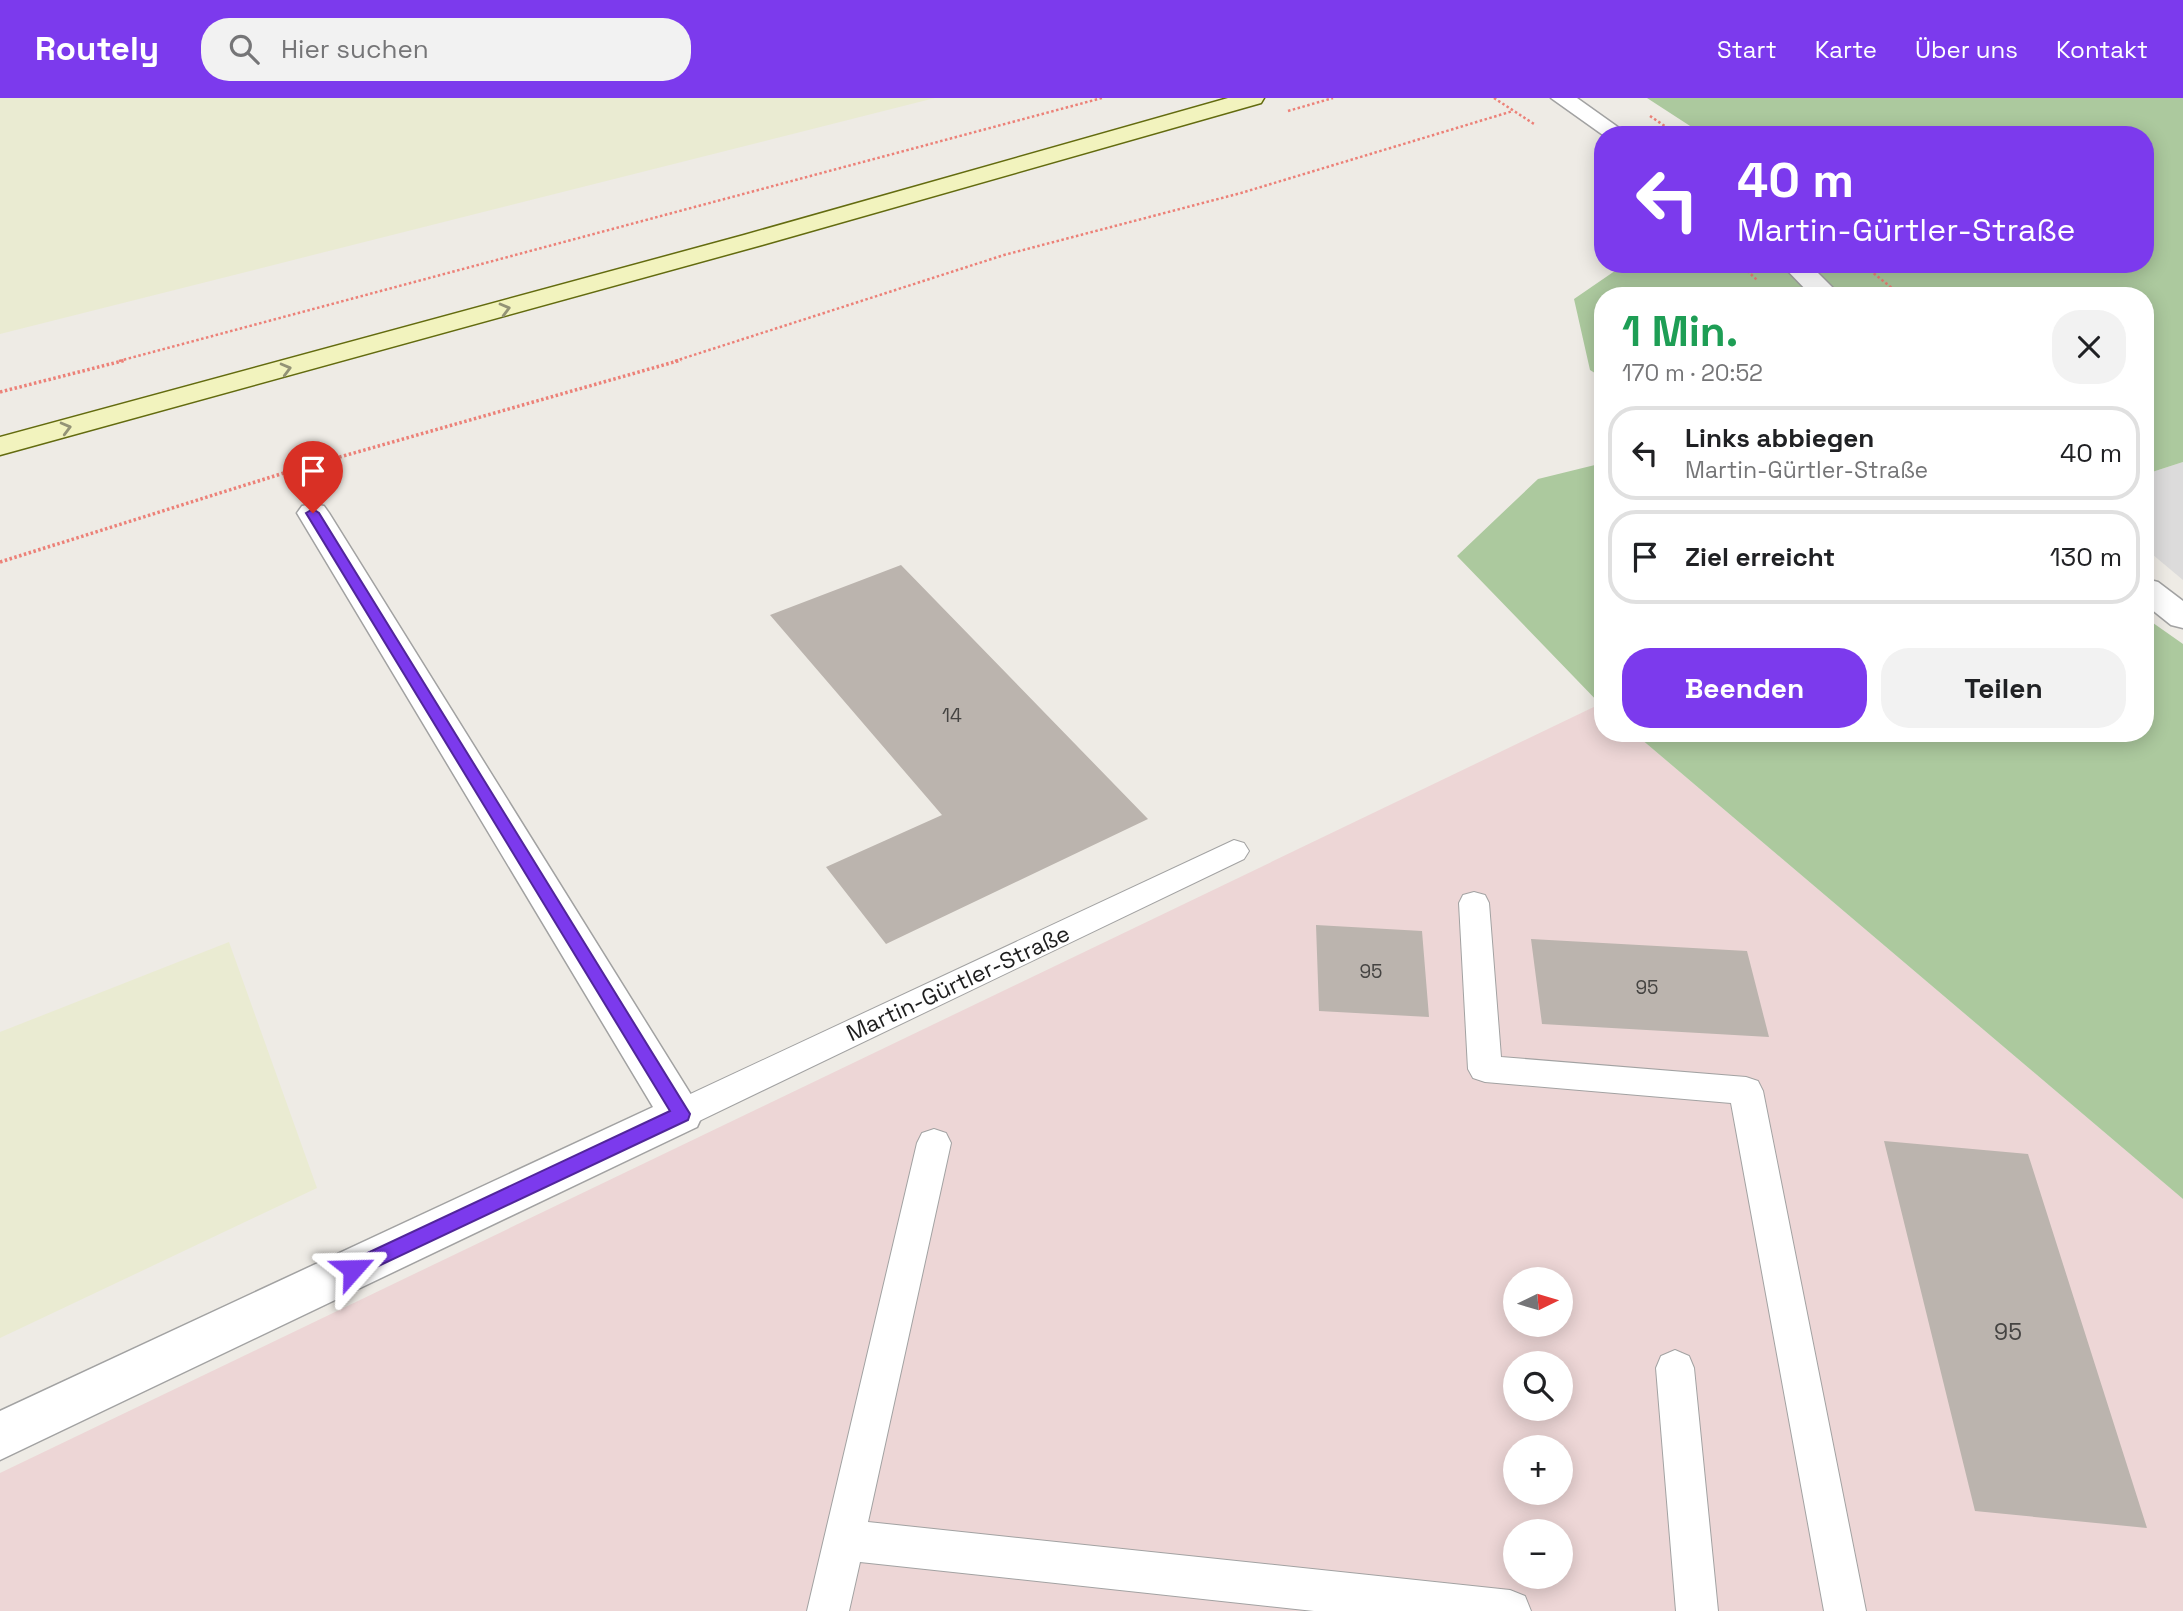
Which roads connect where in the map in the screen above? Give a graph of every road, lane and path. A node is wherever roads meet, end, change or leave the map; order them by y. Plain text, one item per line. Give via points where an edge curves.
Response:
1 (1102, 98) edge
2 (1199, 98) edge
3 (1253, 98) edge
4 (1494, 98) edge
5 (1562, 98) edge
6 (1605, 126) edge
7 (1804, 273) edge
8 (1873, 273) edge
9 (1818, 287) edge
10 (1891, 287) edge
11 (0, 392) edge
12 (0, 427) edge
13 (0, 446) edge
14 (313, 513) dead end
15 (0, 562) edge
16 (2154, 595) edge
17 (2183, 618) edge
18 (1234, 851) dead end
19 (1474, 902) dead end
20 (681, 1114) junction
21 (934, 1143) dead end
22 (1675, 1368) dead end
23 (0, 1436) edge
24 (842, 1540) junction
25 (828, 1611) edge
26 (1510, 1611) edge
27 (1697, 1611) edge
28 (1845, 1611) edge

1 - 11 path
2 - 12 main road
13 -> 3 main road
4 - 15 path via 1513,111 1241,193 1004,255 687,358 287,472
5 - 6 street
7 - 9 street
8 - 10 path
14 - 20 street
16 - 17 street
18 - 20 lane, Martin-Gürtler-Straße
19 - 28 lane via 1485,1069 1746,1091
20 - 23 street, Martin-Gürtler-Straße
21 - 24 lane
22 - 27 lane
24 - 25 lane
24 - 26 lane

